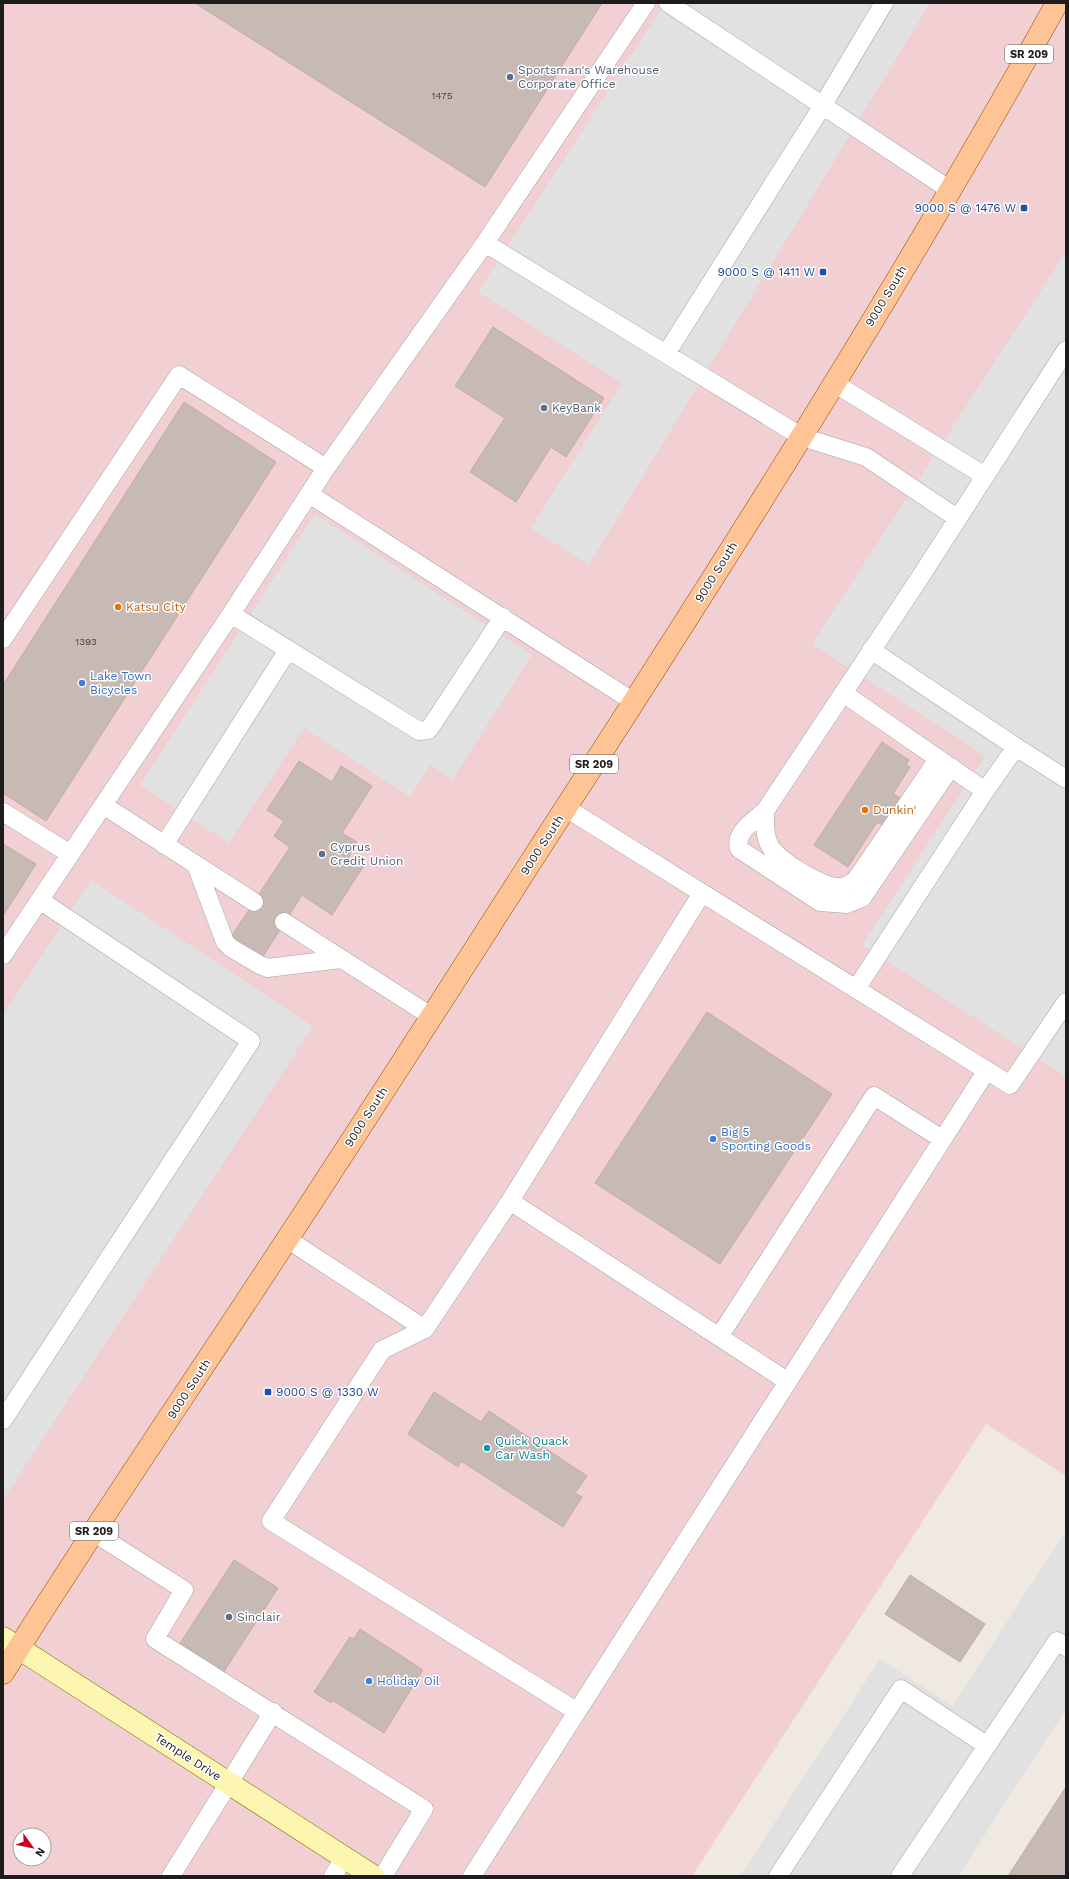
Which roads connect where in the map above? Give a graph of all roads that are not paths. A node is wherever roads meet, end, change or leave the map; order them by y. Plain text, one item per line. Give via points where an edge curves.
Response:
1 (646, 3) edge
2 (668, 3) edge
3 (884, 3) edge
4 (1058, 3) edge
5 (823, 105) junction
6 (950, 190) junction
7 (485, 243) junction
8 (1066, 350) edge
9 (666, 354) junction
10 (834, 383) junction
11 (802, 437) junction
12 (326, 468) junction
13 (984, 476) junction
14 (309, 494) junction
15 (957, 518) junction
16 (231, 614) junction
17 (503, 617) junction
18 (3, 639) edge
19 (288, 650) junction
20 (871, 650) junction
21 (843, 694) junction
22 (634, 702) junction
23 (1016, 747) junction
24 (944, 763) junction
25 (1066, 779) edge
26 (986, 791) junction
27 (103, 805) junction
28 (566, 808) junction
29 (766, 811) junction
30 (3, 812) edge
31 (164, 845) junction
32 (70, 854) junction
33 (196, 865) junction
34 (702, 893) junction
35 (41, 901) junction
36 (254, 902) dead end
37 (284, 922) dead end
38 (3, 955) edge
39 (341, 959) junction
40 (856, 989) junction
41 (1064, 1011) edge
42 (431, 1016) junction
43 (986, 1070) junction
44 (942, 1139) junction
45 (510, 1201) junction
46 (287, 1240) junction
47 (425, 1329) junction
48 (719, 1337) junction
49 (788, 1381) junction
50 (3, 1420) edge
51 (93, 1532) junction
52 (1063, 1638) edge
53 (11, 1643) edge
54 (3, 1673) edge
55 (576, 1711) junction
56 (273, 1712) junction
57 (986, 1745) junction
58 (228, 1783) junction
59 (345, 1858) junction
60 (171, 1876) edge
61 (333, 1876) edge
62 (373, 1876) edge
63 (383, 1876) edge
64 (472, 1876) edge
65 (778, 1876) edge
66 (900, 1876) edge

1 - 7 lane
2 - 5 lane
3 - 5 lane
4 - 6 main road, 9000 South / SR 209
5 - 6 lane
5 - 9 lane
6 - 10 main road, 9000 South / SR 209
7 - 9 lane
7 - 12 lane
8 - 13 lane
9 - 11 lane
10 - 11 main road, 9000 South / SR 209
10 - 13 lane
11 - 15 lane via 866,457
11 - 22 main road, 9000 South / SR 209
12 - 14 lane
12 - 18 lane via 180,375
13 - 15 lane
14 - 16 lane
14 - 17 lane
15 - 20 lane
16 - 19 lane
16 - 27 lane
17 - 19 lane via 434,722 428,730 423,731 412,727
17 - 22 lane
19 - 31 lane
20 - 21 lane
20 - 23 lane
21 - 24 lane
21 - 29 lane
22 - 28 main road, 9000 South / SR 209
23 - 25 lane
23 - 26 lane
24 - 26 lane
24 - 29 lane via 856,881 841,888 821,884 776,855 764,828
24 - 29 lane via 862,898 847,904 820,902 739,849 737,842 740,834
26 - 40 lane
27 - 31 lane
27 - 32 lane
28 - 34 lane
28 - 42 main road, 9000 South / SR 209
30 - 32 lane
31 - 33 lane
32 - 35 lane
33 - 36 lane
33 - 39 lane via 221,933 231,948 268,968
34 - 40 lane
34 - 45 lane
35 - 38 lane
35 - 50 lane via 251,1041
37 - 39 lane
39 - 42 lane
40 - 43 lane
41 - 43 lane via 1010,1085
42 - 46 main road, 9000 South / SR 209
43 - 44 lane
44 - 48 lane via 874,1096
44 - 49 lane
45 - 47 lane
45 - 48 lane
46 - 47 lane
46 - 51 main road, 9000 South / SR 209
47 - 55 lane via 382,1350 271,1521
48 - 49 lane
49 - 55 lane
51 - 53 main road, 9000 South / SR 209
51 - 56 lane via 184,1590 155,1639
52 - 57 lane
53 - 54 main road, 9000 South / SR 209
53 - 58 street, Temple Drive
55 - 64 lane
56 - 58 lane
56 - 63 lane via 424,1809
57 - 65 lane via 900,1689
57 - 66 lane
58 - 59 street, Temple Drive
58 - 60 lane
59 - 61 lane
59 - 62 street, Temple Drive

